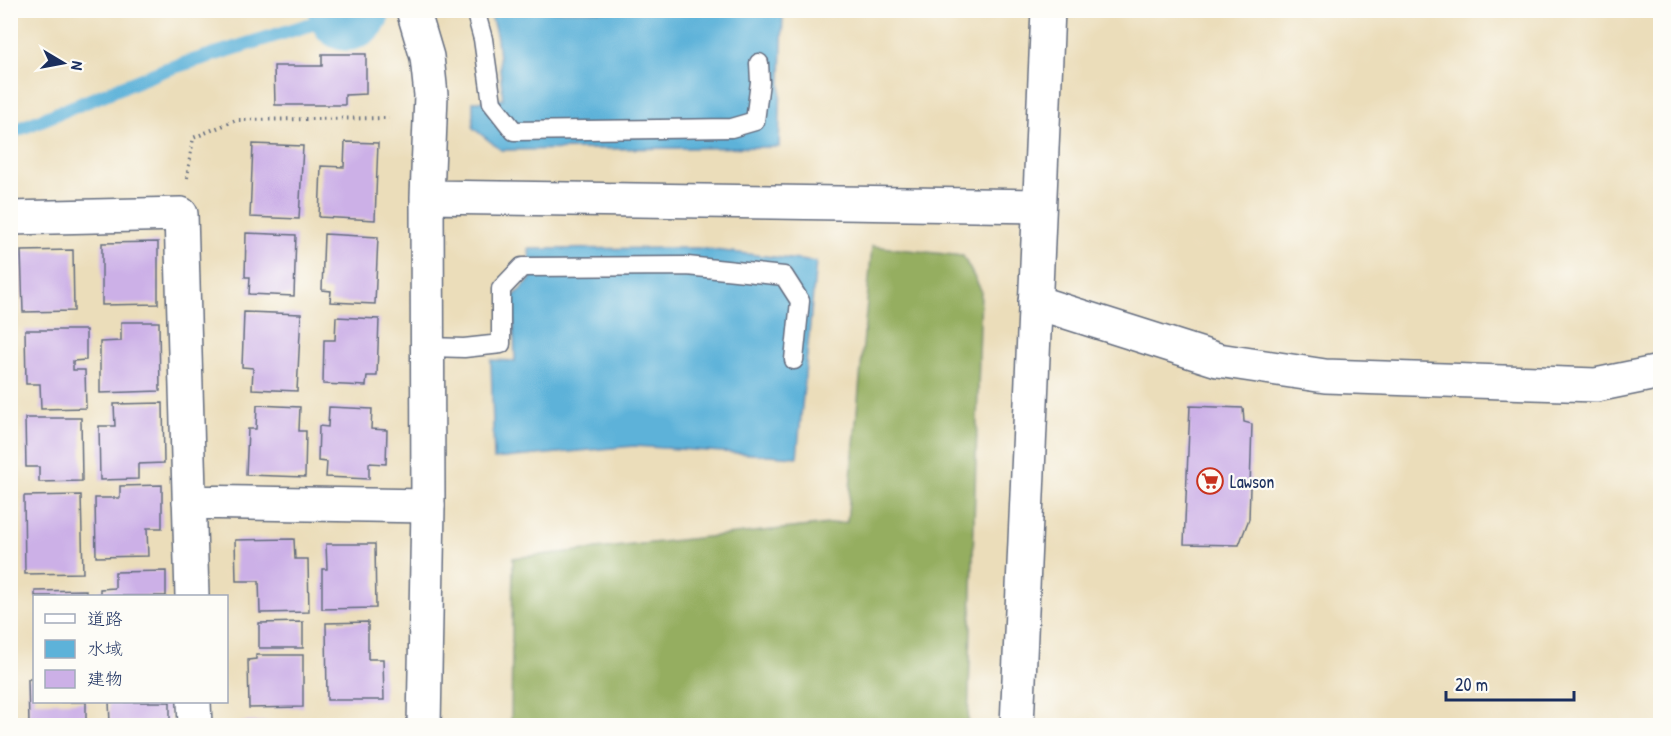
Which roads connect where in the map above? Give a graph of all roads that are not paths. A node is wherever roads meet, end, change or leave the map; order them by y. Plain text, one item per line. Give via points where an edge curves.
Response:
1 (475, 10) edge
2 (1048, 10) edge
3 (414, 13) edge
4 (759, 63) dead end
5 (427, 197) junction
6 (1039, 206) junction
7 (10, 218) edge
8 (1035, 302) junction
9 (428, 347) junction
10 (794, 360) dead end
11 (1660, 372) edge
12 (189, 502) junction
13 (428, 506) junction
14 (192, 595) edge
15 (194, 703) edge
16 (195, 726) edge
17 (424, 726) edge
18 (1017, 726) edge

1 - 4 lane via 492,103 514,131 731,128 755,121
2 - 6 street
3 - 5 street via 427,57 431,95
5 - 6 street
5 - 9 street
6 - 8 street
7 - 12 street via 181,214
8 - 11 street via 1218,360 1325,376 1596,385
8 - 18 street
9 - 10 lane via 501,344 501,289 522,267 687,266 784,276 800,301
9 - 13 street
12 - 13 street
12 - 14 street
13 - 17 street
15 - 16 street

